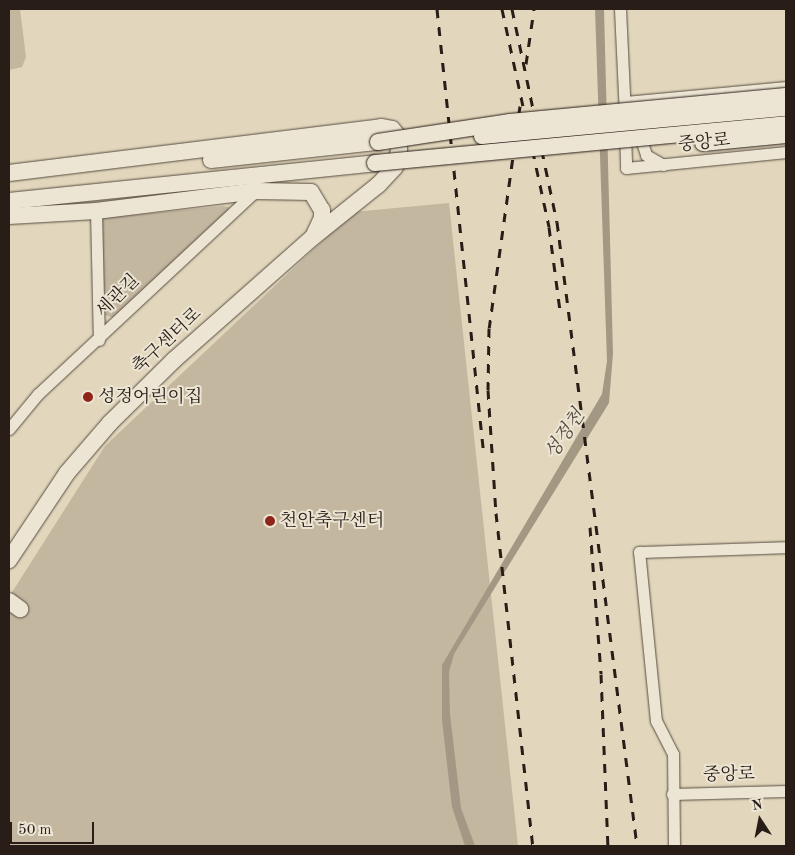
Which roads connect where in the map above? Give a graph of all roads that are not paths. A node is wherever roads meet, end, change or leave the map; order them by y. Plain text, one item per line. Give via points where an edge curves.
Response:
1 (620, 9) edge
2 (786, 88) edge
3 (786, 96) edge
4 (658, 99) junction
5 (625, 102) junction
6 (786, 108) edge
7 (786, 124) edge
8 (638, 130) junction
9 (786, 135) edge
10 (378, 142) junction
11 (786, 152) edge
12 (663, 164) junction
13 (9, 172) edge
14 (236, 178) junction
15 (9, 182) edge
16 (256, 191) junction
17 (9, 201) edge
18 (96, 211) junction
19 (9, 216) edge
20 (313, 237) junction
21 (99, 340) junction
22 (9, 429) edge
23 (786, 547) edge
24 (9, 560) edge
25 (786, 791) edge
26 (672, 794) junction
27 (674, 846) edge

1 - 5 street
2 - 4 street
3 - 10 main road, bridge via 510,122
4 - 5 street
4 - 8 street via 640,115
5 - 8 street
5 - 12 street, 중앙로 via 626,168
6 - 10 main road, bridge via 492,136
7 - 14 main road, bridge
8 - 12 street via 646,155
9 - 14 main road, bridge via 455,166
10 - 15 main road
11 - 12 street, 중앙로
13 - 20 main road, 축구센터로 via 381,127 392,129 397,136 399,150 395,167 378,185
14 - 17 main road
16 - 18 main road
16 - 20 main road via 311,192 320,202 322,218
16 - 21 street, 세관길 via 133,304
18 - 19 main road
18 - 21 street
20 - 24 main road, 축구센터로 via 174,360 110,423 67,472
21 - 22 street, 세관길 via 38,394
23 - 26 street via 639,552 656,720 673,754
25 - 26 street, 중앙로
26 - 27 street

